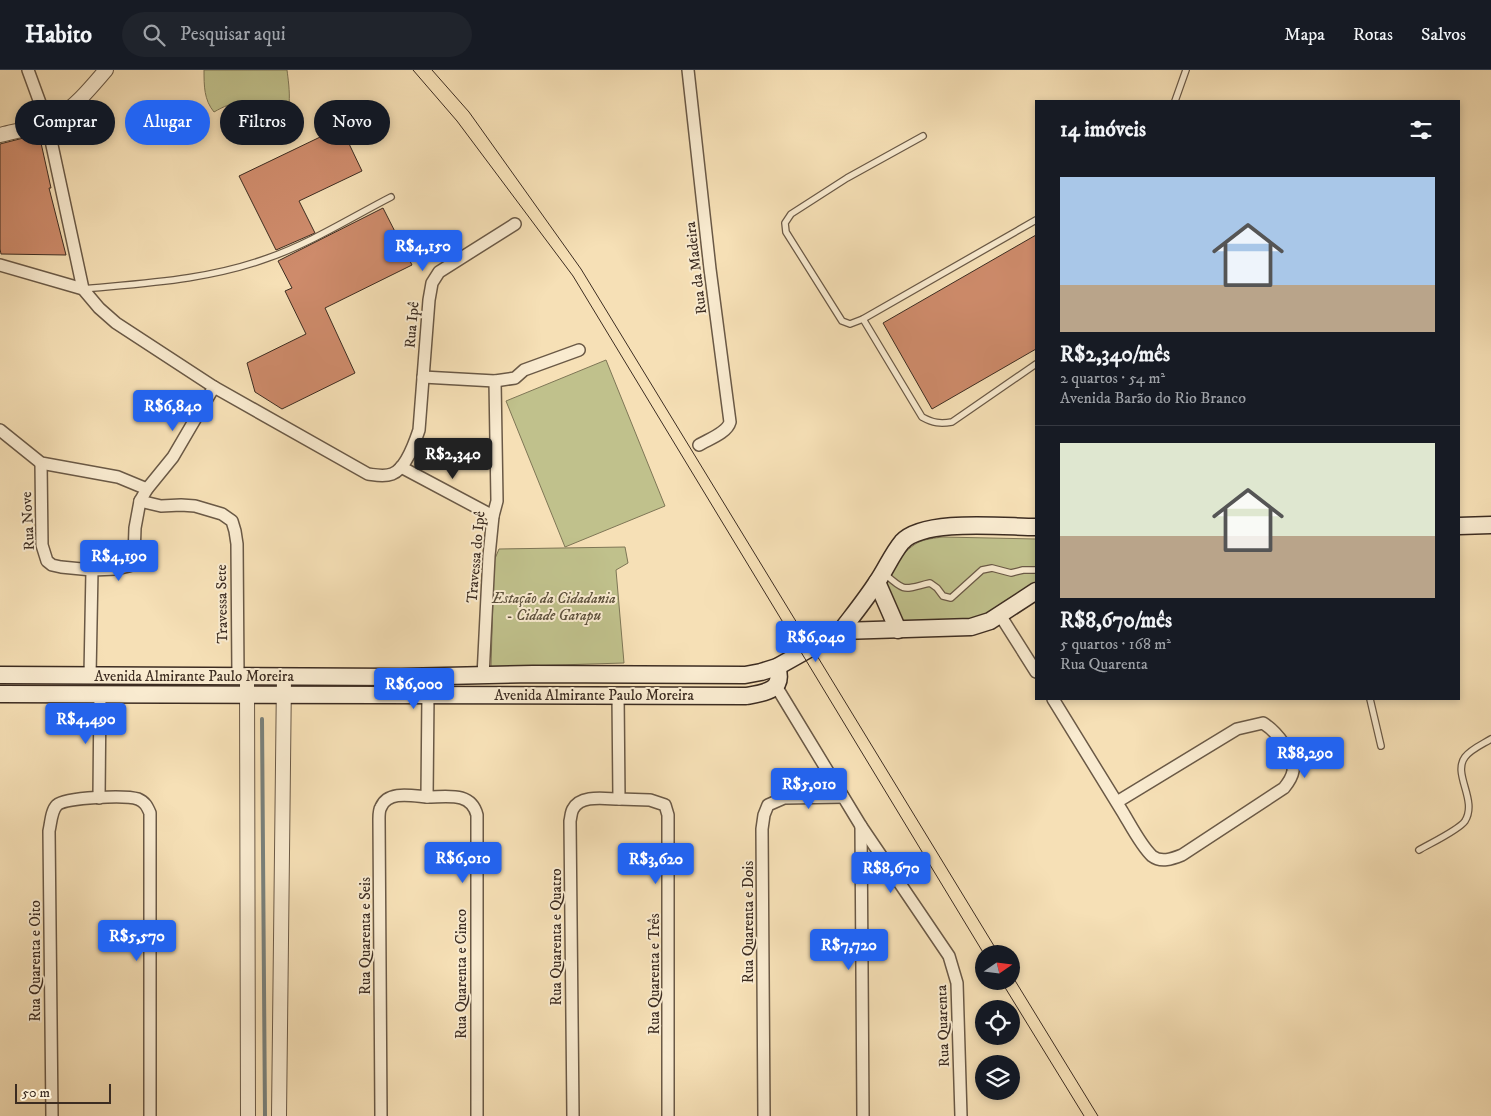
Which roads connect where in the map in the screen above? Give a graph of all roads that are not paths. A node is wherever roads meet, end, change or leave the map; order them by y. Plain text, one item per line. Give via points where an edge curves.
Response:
1 (28, 70) edge
2 (106, 70) edge
3 (688, 70) edge
4 (1186, 70) edge
5 (39, 100) edge
6 (78, 100) edge
7 (1175, 100) edge
8 (15, 131) edge
9 (0, 135) edge
10 (923, 136) dead end
11 (52, 145) edge
12 (391, 197) dead end
13 (1035, 221) edge
14 (515, 224) dead end
15 (0, 265) edge
16 (84, 289) junction
17 (863, 319) junction
18 (579, 350) dead end
19 (1035, 365) edge
20 (423, 377) junction
21 (495, 381) junction
22 (214, 387) junction
23 (0, 430) edge
24 (699, 445) dead end
25 (41, 463) junction
26 (401, 468) junction
27 (147, 489) junction
28 (140, 501) junction
29 (493, 516) junction
30 (1491, 525) edge
31 (1460, 526) edge
32 (1035, 527) edge
33 (92, 570) junction
34 (1035, 570) edge
35 (880, 577) junction
36 (1035, 592) edge
37 (1000, 614) junction
38 (898, 630) junction
39 (841, 631) junction
40 (777, 667) junction
41 (1035, 670) edge
42 (583, 674) junction
43 (0, 675) edge
44 (90, 675) junction
45 (243, 676) junction
46 (483, 676) junction
47 (284, 677) junction
48 (776, 686) junction
49 (100, 693) junction
50 (0, 694) edge
51 (428, 694) junction
52 (247, 695) junction
53 (283, 695) junction
54 (583, 695) junction
55 (618, 695) junction
56 (1054, 700) edge
57 (1370, 700) edge
58 (1491, 739) edge
59 (1381, 746) dead end
60 (427, 797) junction
61 (844, 797) junction
62 (99, 798) junction
63 (619, 799) junction
64 (1117, 802) junction
65 (861, 826) junction
66 (1419, 850) dead end
67 (52, 1116) edge
68 (150, 1116) edge
69 (248, 1116) edge
70 (279, 1116) edge
71 (381, 1116) edge
72 (477, 1116) edge
73 (572, 1116) edge
74 (668, 1116) edge
75 (764, 1116) edge
76 (863, 1116) edge
77 (961, 1116) edge

1 - 5 street
2 - 6 street
3 - 24 street, Rua da Madeira via 730,422 725,430
4 - 7 lane
8 - 9 street
10 - 17 lane via 847,178 791,214 785,223 786,232 842,321 850,324
11 - 16 street
12 - 16 lane via 286,252 266,259 186,279
13 - 17 lane
14 - 20 street, Rua Ipê via 438,272 428,300
15 - 16 street
16 - 22 street via 116,323
17 - 19 lane via 922,417 932,422 952,422
18 - 21 street via 524,370 515,378
20 - 21 street
20 - 26 street, Rua Ipê via 419,430
21 - 29 street, Travessa do Ipê via 498,456 497,501
22 - 26 street via 368,474 393,474
22 - 27 street via 173,458
23 - 25 street
25 - 27 street via 118,477
25 - 33 street, Rua Nove via 42,545 47,561 52,565
26 - 29 street
27 - 28 street
28 - 33 street via 133,562 123,568
28 - 45 street, Travessa Sete via 161,506 195,506 222,514 232,521
29 - 46 street, Travessa do Ipê
30 - 31 main road
32 - 35 main road, Avenida Almirante Paulo Moreira via 938,527 914,534 902,542
33 - 44 street
34 - 35 lane via 1011,574 992,568 982,570 951,598 943,596 930,583 909,589
35 - 38 main road
35 - 39 main road, Avenida Almirante Paulo Moreira
36 - 37 main road, Avenida Almirante Paulo Moreira
37 - 38 main road, Avenida Almirante Paulo Moreira via 971,628
37 - 41 street
38 - 39 main road, Avenida Almirante Paulo Moreira
39 - 40 main road, Avenida Almirante Paulo Moreira
40 - 42 main road, Avenida Almirante Paulo Moreira via 745,674
40 - 48 main road via 780,675
42 - 46 main road, Avenida Almirante Paulo Moreira
42 - 54 main road
43 - 44 main road, Avenida Almirante Paulo Moreira
44 - 45 main road, Avenida Almirante Paulo Moreira
45 - 47 main road, Avenida Almirante Paulo Moreira
45 - 52 street
46 - 47 main road, Avenida Almirante Paulo Moreira
47 - 53 street
48 - 55 main road, Avenida Almirante Paulo Moreira via 746,696
48 - 61 street, Rua Quarenta
49 - 50 main road, Avenida Almirante Paulo Moreira
49 - 52 main road, Avenida Almirante Paulo Moreira
49 - 62 street
51 - 53 main road, Avenida Almirante Paulo Moreira
51 - 54 main road, Avenida Almirante Paulo Moreira
51 - 60 street
52 - 53 main road, Avenida Almirante Paulo Moreira
52 - 69 street
53 - 70 street
54 - 55 main road, Avenida Almirante Paulo Moreira
55 - 63 street
56 - 64 street
57 - 59 lane
58 - 66 lane via 1470,752 1460,769 1468,795 1465,821
60 - 71 street, Rua Quarenta e Seis via 388,798 381,806 379,819
60 - 72 street, Rua Quarenta e Cinco via 462,798 470,801 477,815
61 - 65 street, Rua Quarenta
61 - 75 street, Rua Quarenta e Dois via 784,798 768,805 764,815
62 - 67 street, Rua Quarenta e Oito via 56,806 49,831
62 - 68 street via 137,798 146,803 150,813
63 - 73 street, Rua Quarenta e Quatro via 590,798 579,802 573,808 570,821
63 - 74 street, Rua Quarenta e Três via 658,801 665,805 668,815
64 - 64 street via 1153,856 1171,860 1284,788 1293,773 1293,763 1271,728 1263,723 1251,724 1237,729
65 - 76 street
65 - 77 street, Rua Quarenta via 949,956 954,969 958,982

